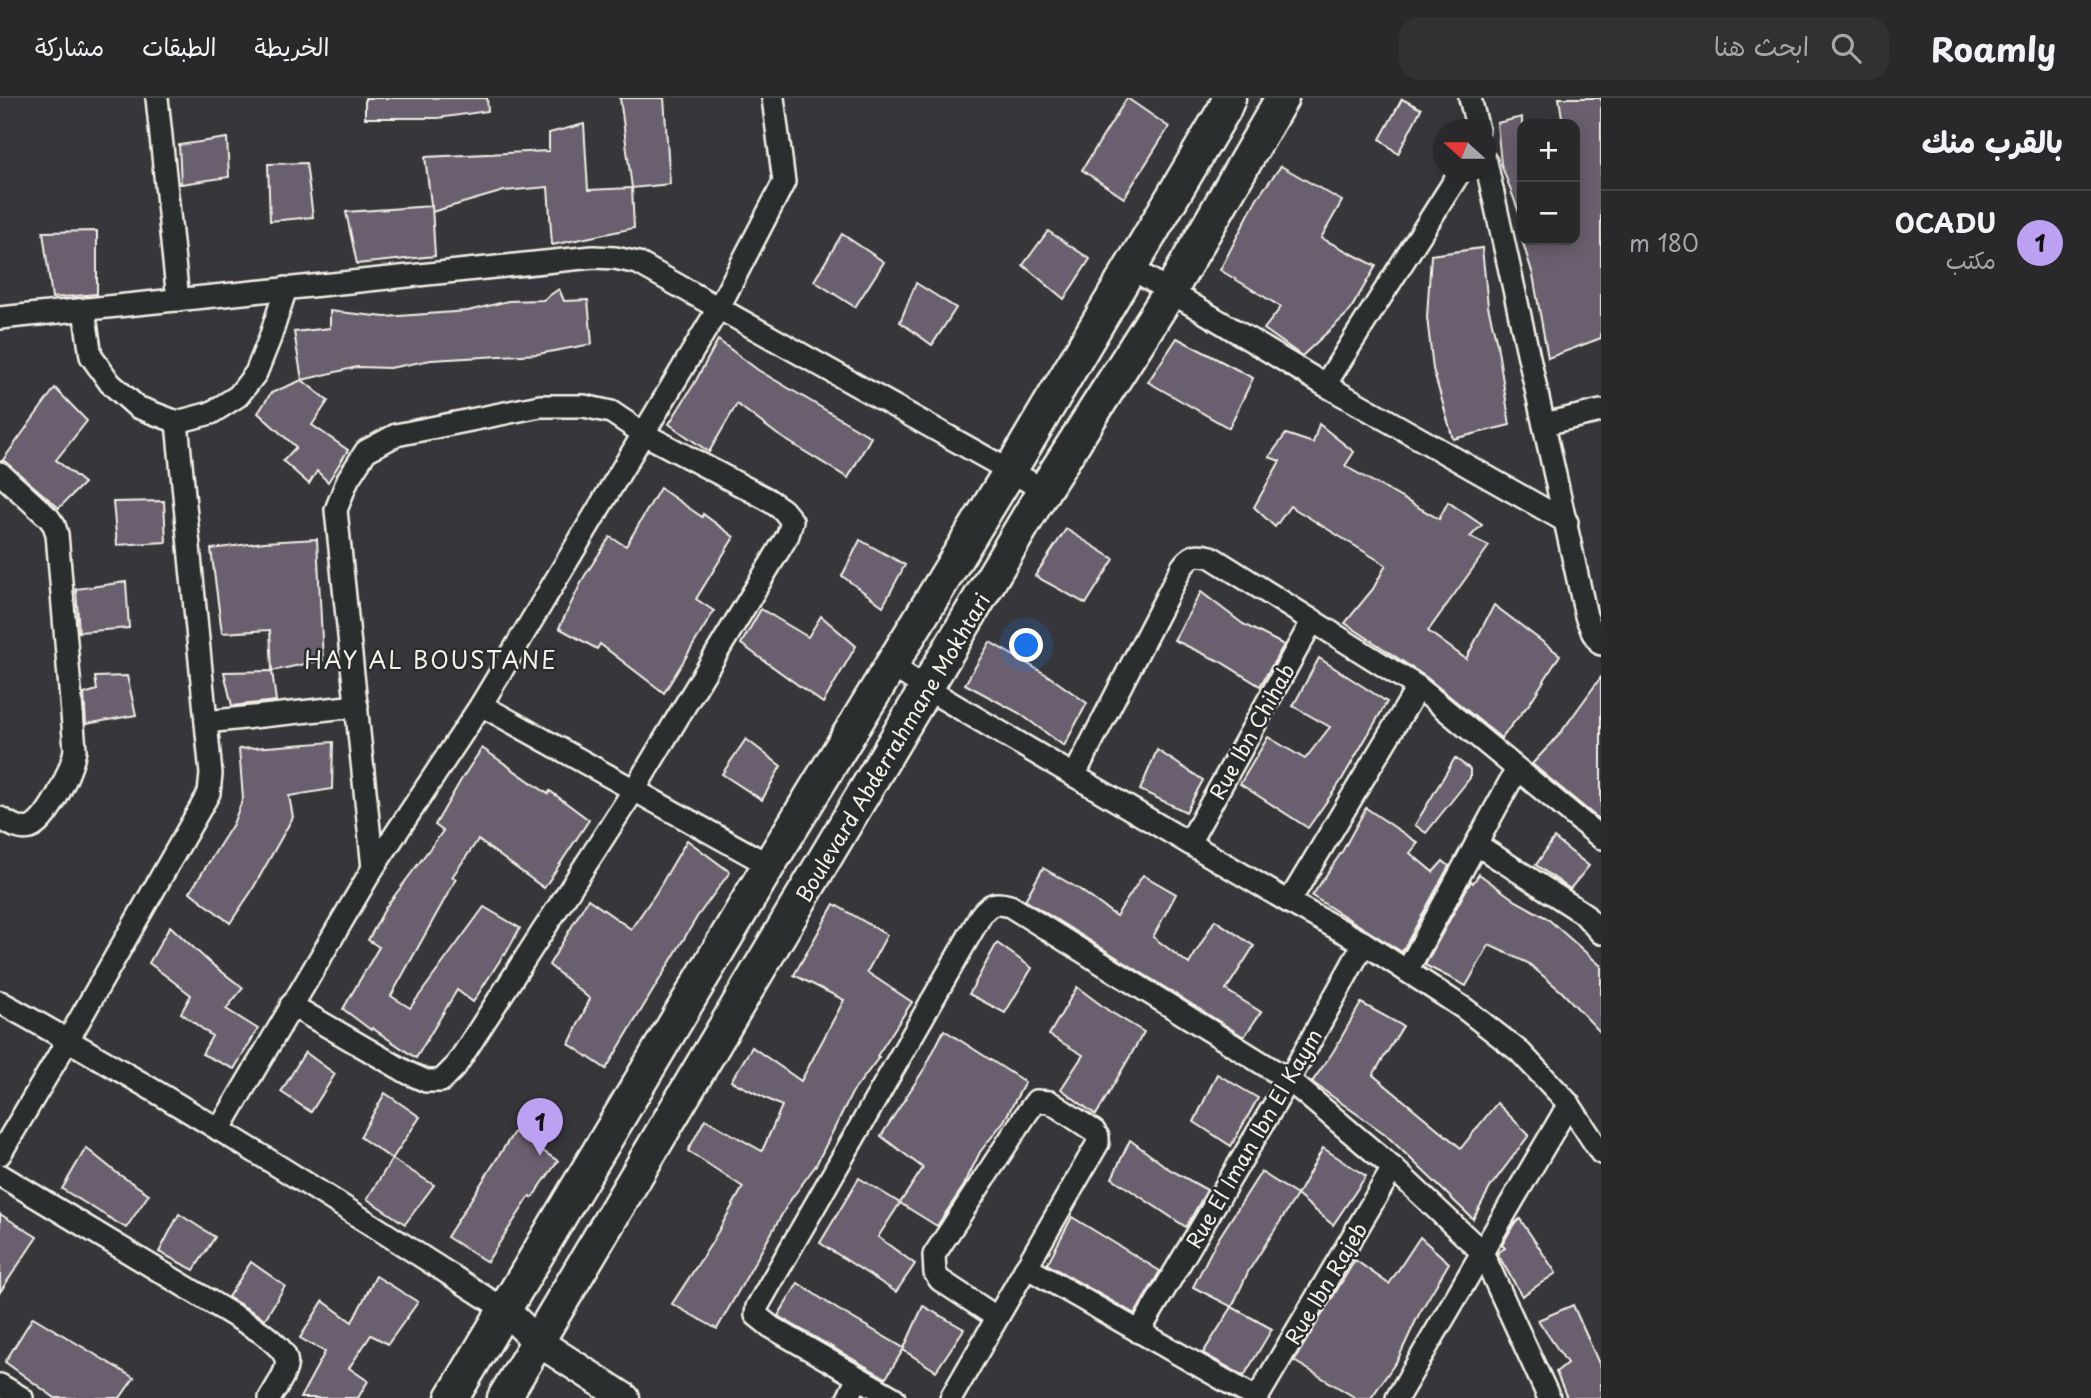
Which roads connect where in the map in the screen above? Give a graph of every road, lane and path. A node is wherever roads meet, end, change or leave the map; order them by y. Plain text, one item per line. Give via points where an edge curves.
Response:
1 (157, 98) edge
2 (773, 98) edge
3 (1229, 98) edge
4 (1282, 98) edge
5 (1470, 98) edge
6 (1475, 119) edge
7 (1454, 182) edge
8 (1490, 182) edge
9 (1131, 268) junction
10 (286, 288) junction
11 (1170, 292) junction
12 (178, 300) junction
13 (718, 309) junction
14 (84, 310) junction
15 (0, 318) edge
16 (1325, 385) junction
17 (1601, 411) edge
18 (177, 422) junction
19 (1544, 424) junction
20 (644, 433) junction
21 (1010, 471) junction
22 (0, 474) edge
23 (1044, 490) junction
24 (1567, 522) junction
25 (1313, 620) junction
26 (1601, 644) edge
27 (892, 666) junction
28 (1418, 687) junction
29 (927, 689) junction
30 (481, 705) junction
31 (357, 706) junction
32 (206, 722) junction
33 (1517, 769) junction
34 (1074, 776) junction
35 (634, 790) junction
36 (0, 818) edge
37 (1601, 838) edge
38 (1189, 843) junction
39 (1476, 845) junction
40 (769, 865) junction
41 (373, 869) junction
42 (1289, 902) junction
43 (1601, 933) edge
44 (1364, 943) junction
45 (1407, 971) junction
46 (0, 1002) edge
47 (291, 1005) junction
48 (68, 1040) junction
49 (1290, 1080) junction
50 (1569, 1104) junction
51 (219, 1130) junction
52 (1601, 1153) edge
53 (0, 1154) edge
54 (1393, 1168) junction
55 (0, 1175) edge
56 (1482, 1252) junction
57 (1026, 1267) junction
58 (505, 1310) junction
59 (996, 1317) junction
60 (1139, 1332) junction
61 (537, 1341) junction
62 (858, 1378) junction
63 (0, 1385) edge
64 (22, 1398) edge
65 (270, 1398) edge
66 (452, 1398) edge
67 (504, 1398) edge
68 (625, 1398) edge
69 (848, 1398) edge
70 (894, 1398) edge
71 (951, 1398) edge
72 (1256, 1398) edge
73 (1397, 1398) edge
74 (1549, 1398) edge

1 - 12 street
2 - 13 street via 784,182
3 - 9 main road, Boulevard Abderrahmane Mokhtari
4 - 11 main road, Boulevard Abderrahmane Mokhtari
5 - 6 street
7 - 16 street
8 - 19 street
9 - 11 street
9 - 21 main road, Boulevard Abderrahmane Mokhtari
10 - 12 street
10 - 13 street via 615,258 638,263
10 - 18 street via 256,373 238,396 211,413
11 - 16 street
11 - 23 main road, Boulevard Abderrahmane Mokhtari
12 - 14 street
13 - 20 street
13 - 21 street
14 - 15 street
14 - 18 street via 91,356 110,383 137,407
16 - 24 street
17 - 19 street
18 - 32 street
19 - 24 street
20 - 30 street
20 - 31 street via 611,412 584,406 540,406 397,435 366,451 336,510
20 - 35 street via 767,499 792,521 788,535
21 - 23 street
21 - 27 main road, Boulevard Abderrahmane Mokhtari
22 - 36 street via 49,518 57,534 75,749 69,774 40,822 20,829
23 - 29 main road, Boulevard Abderrahmane Mokhtari
24 - 26 street via 1586,616
25 - 28 street
25 - 34 street via 1210,557 1190,556
25 - 38 street, Rue Ibn Chihab
27 - 29 street
27 - 40 main road, Boulevard Abderrahmane Mokhtari
28 - 33 street
28 - 42 street
29 - 34 street
29 - 61 main road, Boulevard Abderrahmane Mokhtari
30 - 35 street
30 - 41 street
31 - 32 street
31 - 41 street
32 - 48 street via 209,793
33 - 37 street
33 - 39 street
34 - 38 street
35 - 40 street
35 - 47 street via 455,1067 441,1081 426,1082 408,1073
38 - 42 street
39 - 43 street via 1583,913
39 - 45 street
40 - 58 main road, Boulevard Abderrahmane Mokhtari
41 - 47 street
42 - 44 street
44 - 45 street
44 - 49 street, Rue El Iman Ibn El Kaym
45 - 50 street via 1520,1052
46 - 48 street
47 - 51 street
48 - 51 street
48 - 53 street
49 - 54 street
49 - 60 street, Rue El Iman Ibn El Kaym
49 - 62 street via 1010,906 989,905 757,1307 759,1320
50 - 52 street
50 - 56 street
51 - 58 street
54 - 56 street
54 - 72 street, Rue Ibn Rajeb
55 - 65 street via 281,1348 286,1371
56 - 73 street
56 - 74 street
57 - 59 street
57 - 59 street via 1098,1143 1094,1131 1043,1100 1027,1112 934,1255 934,1273 940,1280
57 - 60 street
58 - 61 street
58 - 66 main road, Boulevard Abderrahmane Mokhtari
59 - 71 street
60 - 72 street
61 - 67 main road, Boulevard Abderrahmane Mokhtari
61 - 68 street
62 - 69 street
62 - 70 street
63 - 64 street

